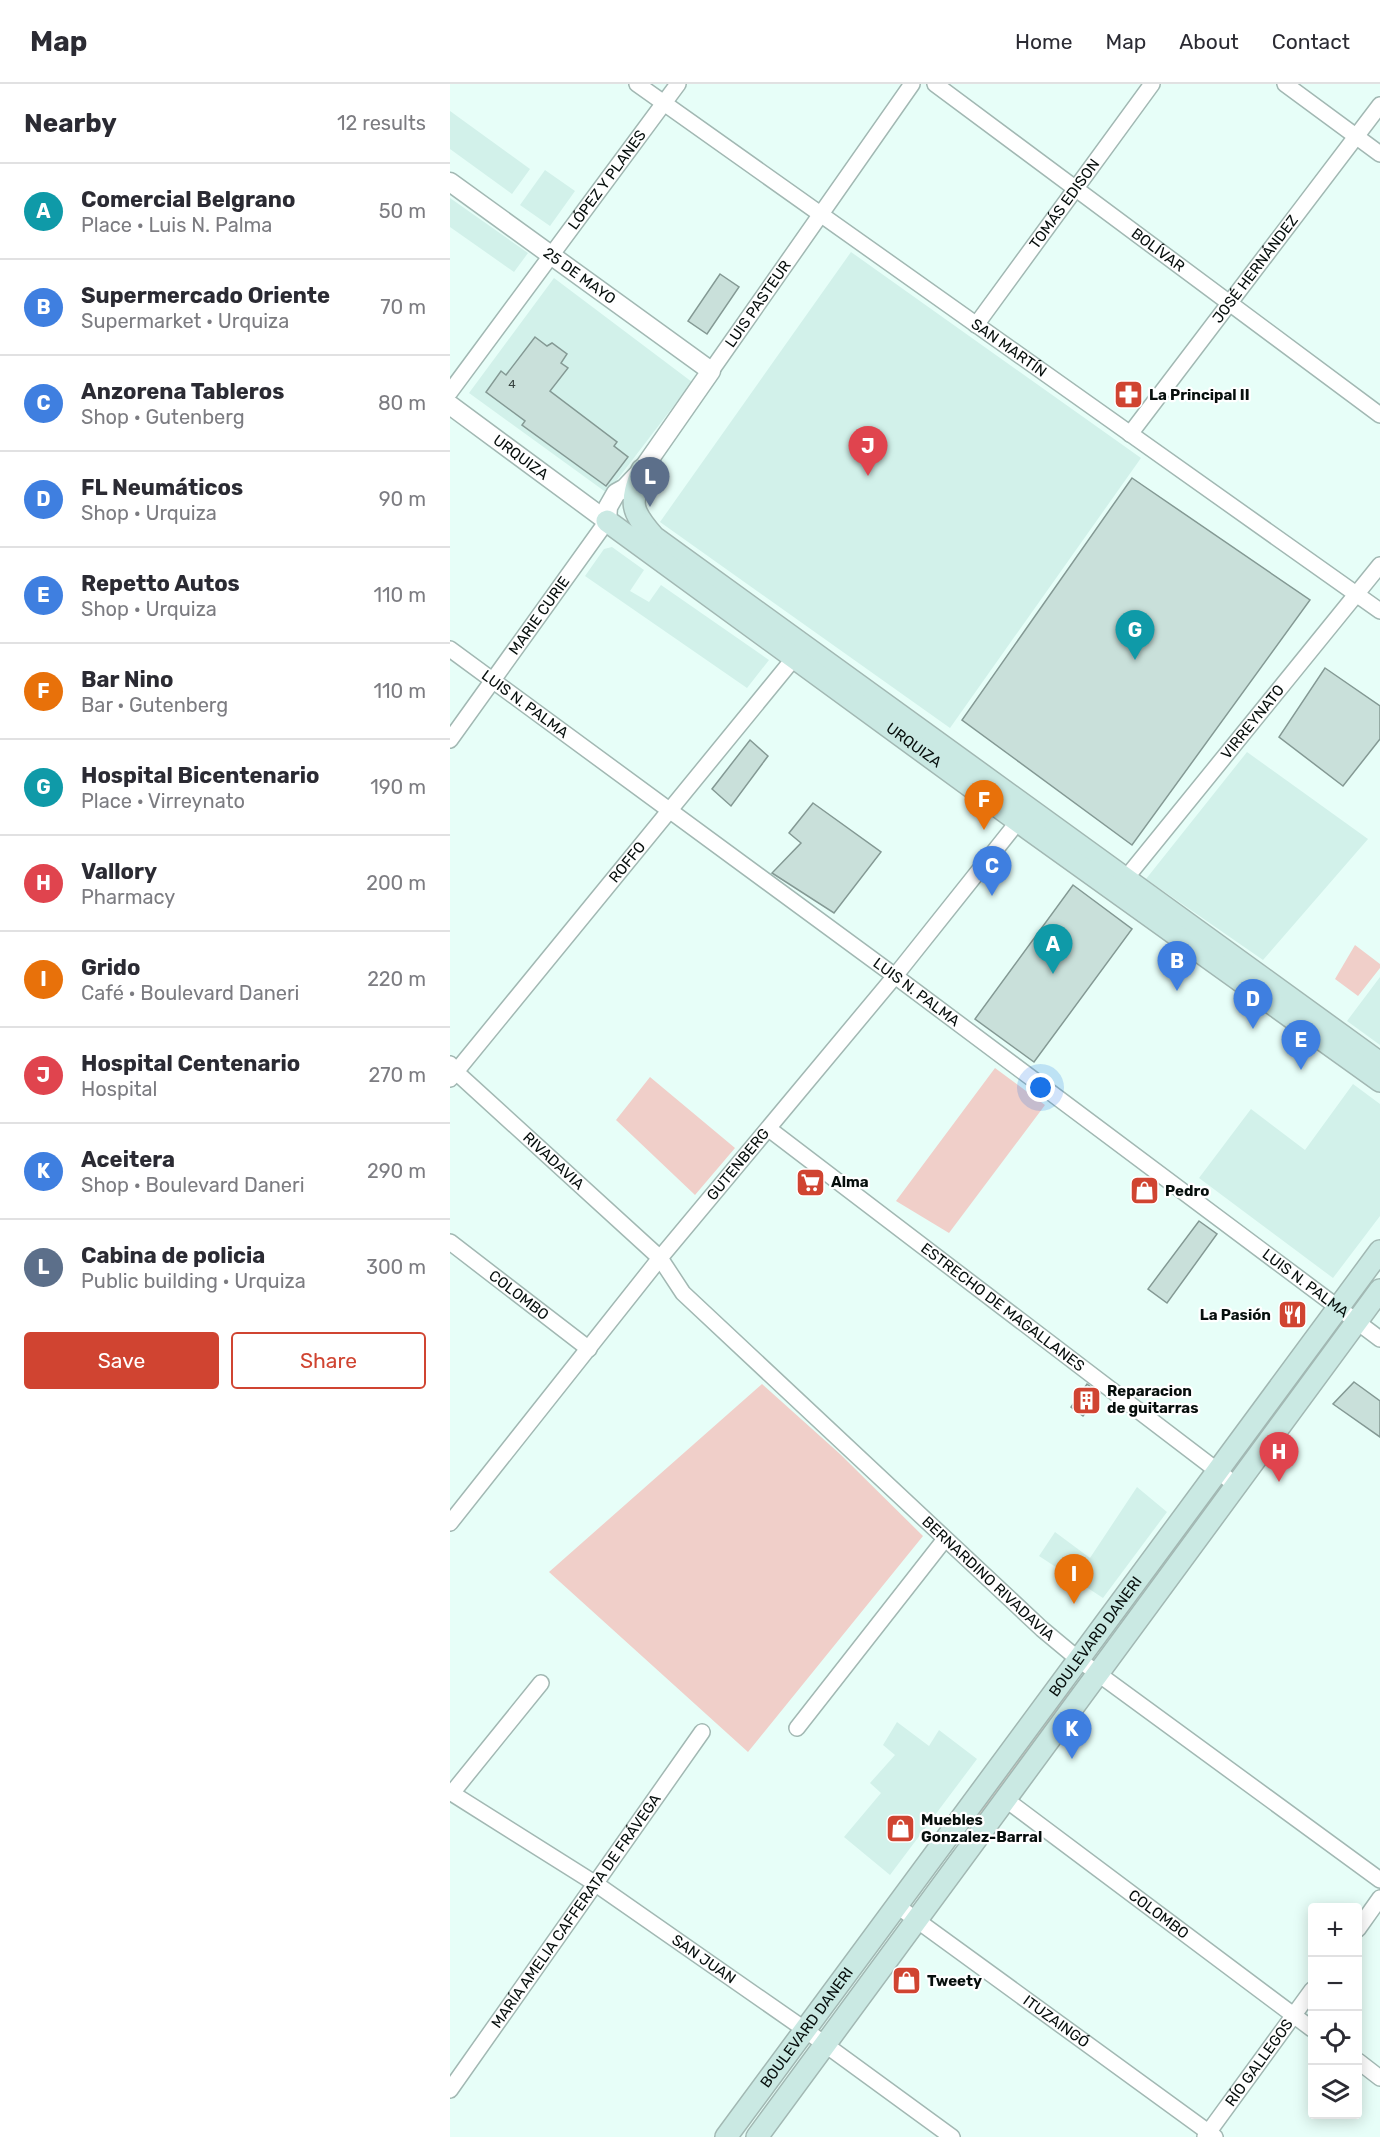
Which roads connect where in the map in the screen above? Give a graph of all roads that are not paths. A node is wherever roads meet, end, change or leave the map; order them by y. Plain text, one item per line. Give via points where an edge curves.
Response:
1 (637, 84) edge
2 (678, 84) edge
3 (912, 84) edge
4 (935, 84) edge
5 (1152, 84) edge
6 (1285, 84) edge
7 (664, 103) junction
8 (1380, 105) edge
9 (1356, 137) junction
10 (1380, 154) edge
11 (450, 182) edge
12 (1076, 188) junction
13 (819, 214) junction
14 (551, 255) junction
15 (1230, 303) junction
16 (976, 325) junction
17 (711, 371) junction
18 (450, 392) edge
19 (450, 405) edge
20 (1380, 415) edge
21 (1130, 434) junction
22 (642, 470) junction
23 (608, 521) junction
24 (1380, 565) edge
25 (1357, 595) junction
26 (1380, 611) edge
27 (450, 649) edge
28 (799, 652) junction
29 (494, 681) junction
30 (450, 740) edge
31 (670, 810) junction
32 (1023, 814) junction
33 (1126, 878) junction
34 (895, 976) junction
35 (1380, 1063) edge
36 (452, 1072) edge
37 (1380, 1082) edge
38 (769, 1129) junction
39 (450, 1242) edge
40 (1380, 1251) edge
41 (660, 1258) junction
42 (1380, 1290) edge
43 (1338, 1308) junction
44 (1356, 1322) junction
45 (1380, 1339) edge
46 (589, 1349) junction
47 (1217, 1471) junction
48 (1236, 1485) junction
49 (450, 1523) edge
50 (945, 1539) junction
51 (1078, 1659) junction
52 (1098, 1673) junction
53 (541, 1683) dead end
54 (797, 1728) dead end
55 (702, 1732) dead end
56 (451, 1792) edge
57 (1005, 1799) junction
58 (958, 1821) junction
59 (978, 1836) junction
60 (1380, 1880) edge
61 (596, 1884) junction
62 (1380, 1898) edge
63 (896, 1905) junction
64 (917, 1919) junction
65 (1362, 1923) edge
66 (1308, 1995) edge
67 (1293, 2015) junction
68 (1308, 2026) edge
69 (804, 2029) junction
70 (825, 2044) junction
71 (1362, 2064) edge
72 (1380, 2078) edge
73 (450, 2090) edge
74 (1210, 2135) edge
75 (726, 2137) edge
76 (757, 2137) edge
77 (952, 2137) edge

1 - 7 street, SAN MARTÍN
2 - 7 street, LÓPEZ Y PLANES
3 - 13 street, LUIS PASTEUR
4 - 12 street, BOLÍVAR
5 - 12 street, TOMÁS EDISON
6 - 9 street
7 - 13 street, SAN MARTÍN
7 - 14 street, LÓPEZ Y PLANES
8 - 9 street, JOSÉ HERNÁNDEZ
9 - 10 street
9 - 15 street, JOSÉ HERNÁNDEZ
11 - 14 street, 25 DE MAYO
12 - 15 street, BOLÍVAR
12 - 16 street, TOMÁS EDISON
13 - 16 street, SAN MARTÍN
13 - 17 street, LUIS PASTEUR
14 - 17 street, 25 DE MAYO
14 - 18 street, LÓPEZ Y PLANES
15 - 20 street, BOLÍVAR
15 - 21 street, JOSÉ HERNÁNDEZ
16 - 21 street, SAN MARTÍN
17 - 22 street, LUIS PASTEUR
19 - 23 street, URQUIZA
21 - 25 street, SAN MARTÍN
22 - 23 street, LUIS PASTEUR via 616,493 608,507
22 - 28 main road, URQUIZA via 632,496 638,519 654,537
23 - 28 main road, URQUIZA
23 - 29 street, MARIE CURIE
24 - 25 street, VIRREYNATO
25 - 26 street, SAN MARTÍN
25 - 33 street, VIRREYNATO
27 - 29 street, LUIS N. PALMA
28 - 31 street, ROFFO
28 - 32 main road, URQUIZA
29 - 30 street, MARIE CURIE
29 - 31 street, LUIS N. PALMA
31 - 34 street, LUIS N. PALMA
31 - 36 street, ROFFO
32 - 33 main road, URQUIZA
32 - 34 street, GUTENBERG
32 - 37 main road, URQUIZA
33 - 35 main road, URQUIZA
34 - 38 street, GUTENBERG
34 - 43 street, LUIS N. PALMA
36 - 41 street, RIVADAVIA
38 - 41 street, GUTENBERG
38 - 47 street, ESTRECHO DE MAGALLANES
39 - 46 street, COLOMBO
40 - 43 main road, BOULEVARD DANERI
41 - 46 street, GUTENBERG
41 - 50 street, BERNARDINO RIVADAVIA via 683,1293
42 - 44 main road, BOULEVARD DANERI
43 - 44 street, LUIS N. PALMA
43 - 47 main road, BOULEVARD DANERI
44 - 45 street, LUIS N. PALMA
44 - 48 main road, BOULEVARD DANERI
46 - 49 street, GUTENBERG
47 - 48 street, ESTRECHO DE MAGALLANES
47 - 51 main road, BOULEVARD DANERI
48 - 52 main road, BOULEVARD DANERI
50 - 51 street, BERNARDINO RIVADAVIA
50 - 54 street
51 - 52 street, BERNARDINO RIVADAVIA
51 - 58 main road, BOULEVARD DANERI
52 - 57 main road, BOULEVARD DANERI
52 - 60 street, BERNARDINO RIVADAVIA
53 - 56 street
55 - 61 street, MARÍA AMELIA CAFFERATA DE FRÁVEGA
56 - 61 street, SAN JUAN
57 - 59 main road, BOULEVARD DANERI
57 - 67 street, COLOMBO
58 - 59 main road
58 - 63 main road, BOULEVARD DANERI
59 - 64 main road, BOULEVARD DANERI
61 - 69 street, SAN JUAN
61 - 73 street, MARÍA AMELIA CAFFERATA DE FRÁVEGA
62 - 65 street
63 - 64 street, ITUZAINGÓ
63 - 69 main road, BOULEVARD DANERI
64 - 70 main road, BOULEVARD DANERI
64 - 74 street, ITUZAINGÓ
66 - 67 street, RÍO GALLEGOS
67 - 68 street, COLOMBO
67 - 74 street, RÍO GALLEGOS
69 - 70 street, SAN JUAN
69 - 75 main road, BOULEVARD DANERI
70 - 76 main road, BOULEVARD DANERI
70 - 77 street, SAN JUAN
71 - 72 street

